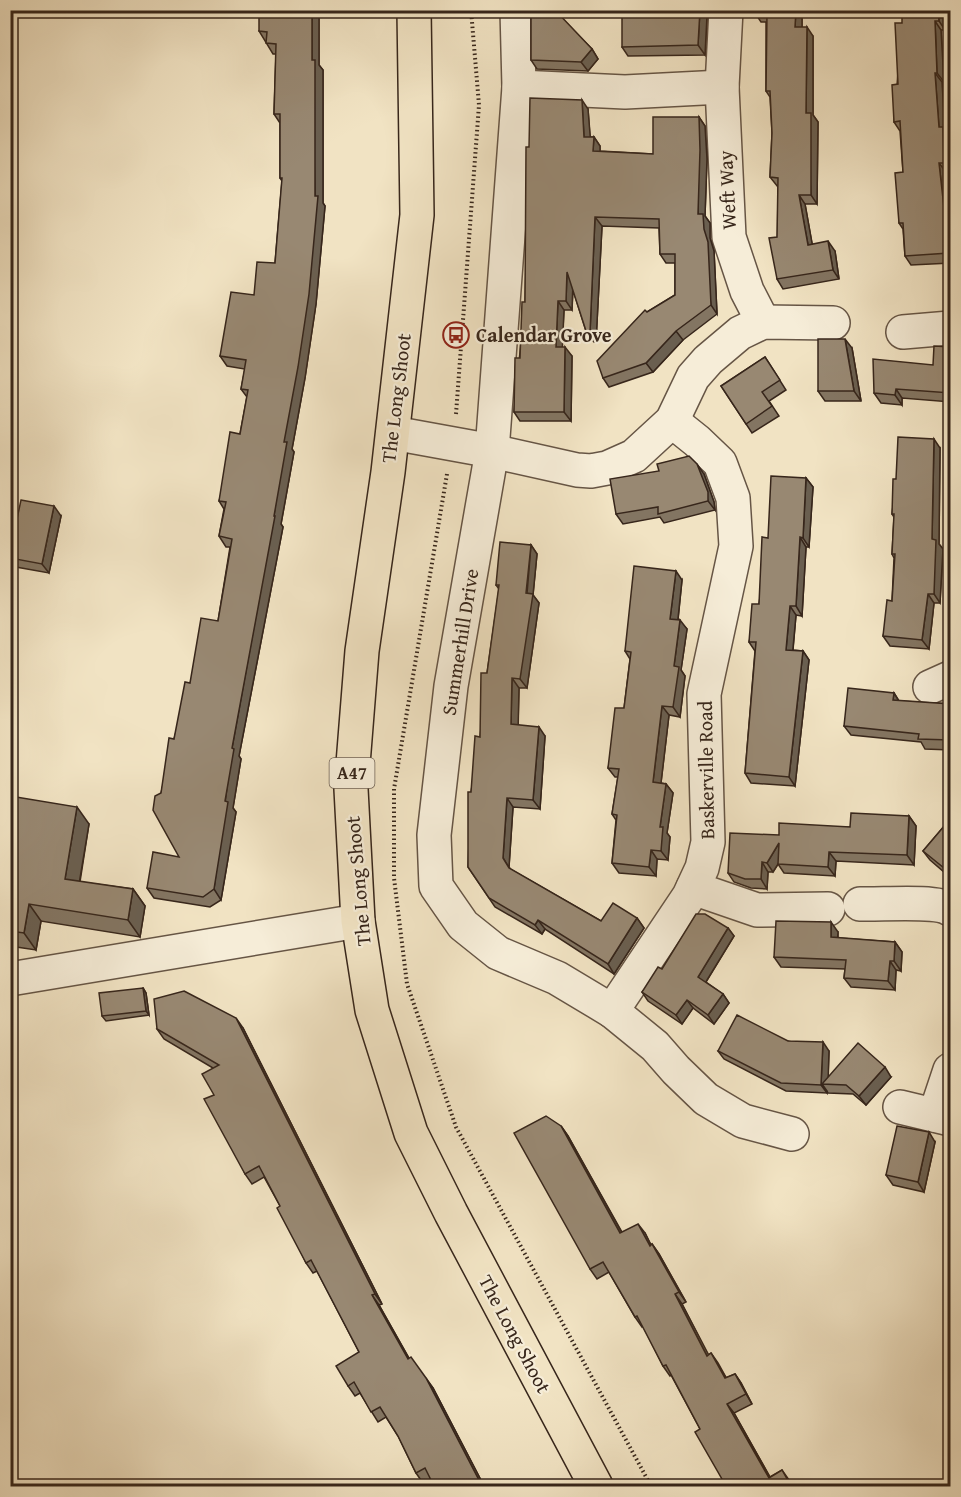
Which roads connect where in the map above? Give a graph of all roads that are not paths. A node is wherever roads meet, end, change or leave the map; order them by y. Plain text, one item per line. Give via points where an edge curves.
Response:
1 (414, 10) edge
2 (517, 10) edge
3 (726, 10) edge
4 (519, 87) junction
5 (722, 87) junction
6 (763, 322) junction
7 (833, 323) dead end
8 (951, 328) edge
9 (903, 332) dead end
10 (672, 421) junction
11 (393, 433) junction
12 (492, 451) junction
13 (693, 888) junction
14 (951, 909) edge
15 (358, 921) junction
16 (10, 979) edge
17 (612, 1011) junction
18 (951, 1070) edge
19 (900, 1107) dead end
20 (943, 1117) edge
21 (792, 1134) dead end
22 (596, 1486) edge

1 - 11 main road, The Long Shoot / A47 via 417,215
2 - 4 street, Summerhill Drive
3 - 5 street, Weft Way
4 - 5 street via 625,92
4 - 12 street, Summerhill Drive
5 - 6 street, Weft Way via 729,237 747,291
6 - 7 street
6 - 10 street via 740,333 700,368
8 - 9 street
10 - 12 street via 634,456 591,471
10 - 13 street, Baskerville Road via 720,463 734,498 736,546 704,694 708,842
11 - 12 street
11 - 15 main road, The Long Shoot / A47 via 362,651 351,789
12 - 17 street, Summerhill Drive via 451,686 434,835 436,886 463,925 498,953 557,978
13 - 14 street via 757,910 930,905
13 - 17 street, Baskerville Road
15 - 16 street
15 - 22 main road, The Long Shoot / A47 via 372,1010 411,1133
17 - 21 street via 655,1046 706,1099 742,1121
18 - 20 street via 941,1093
19 - 20 street

